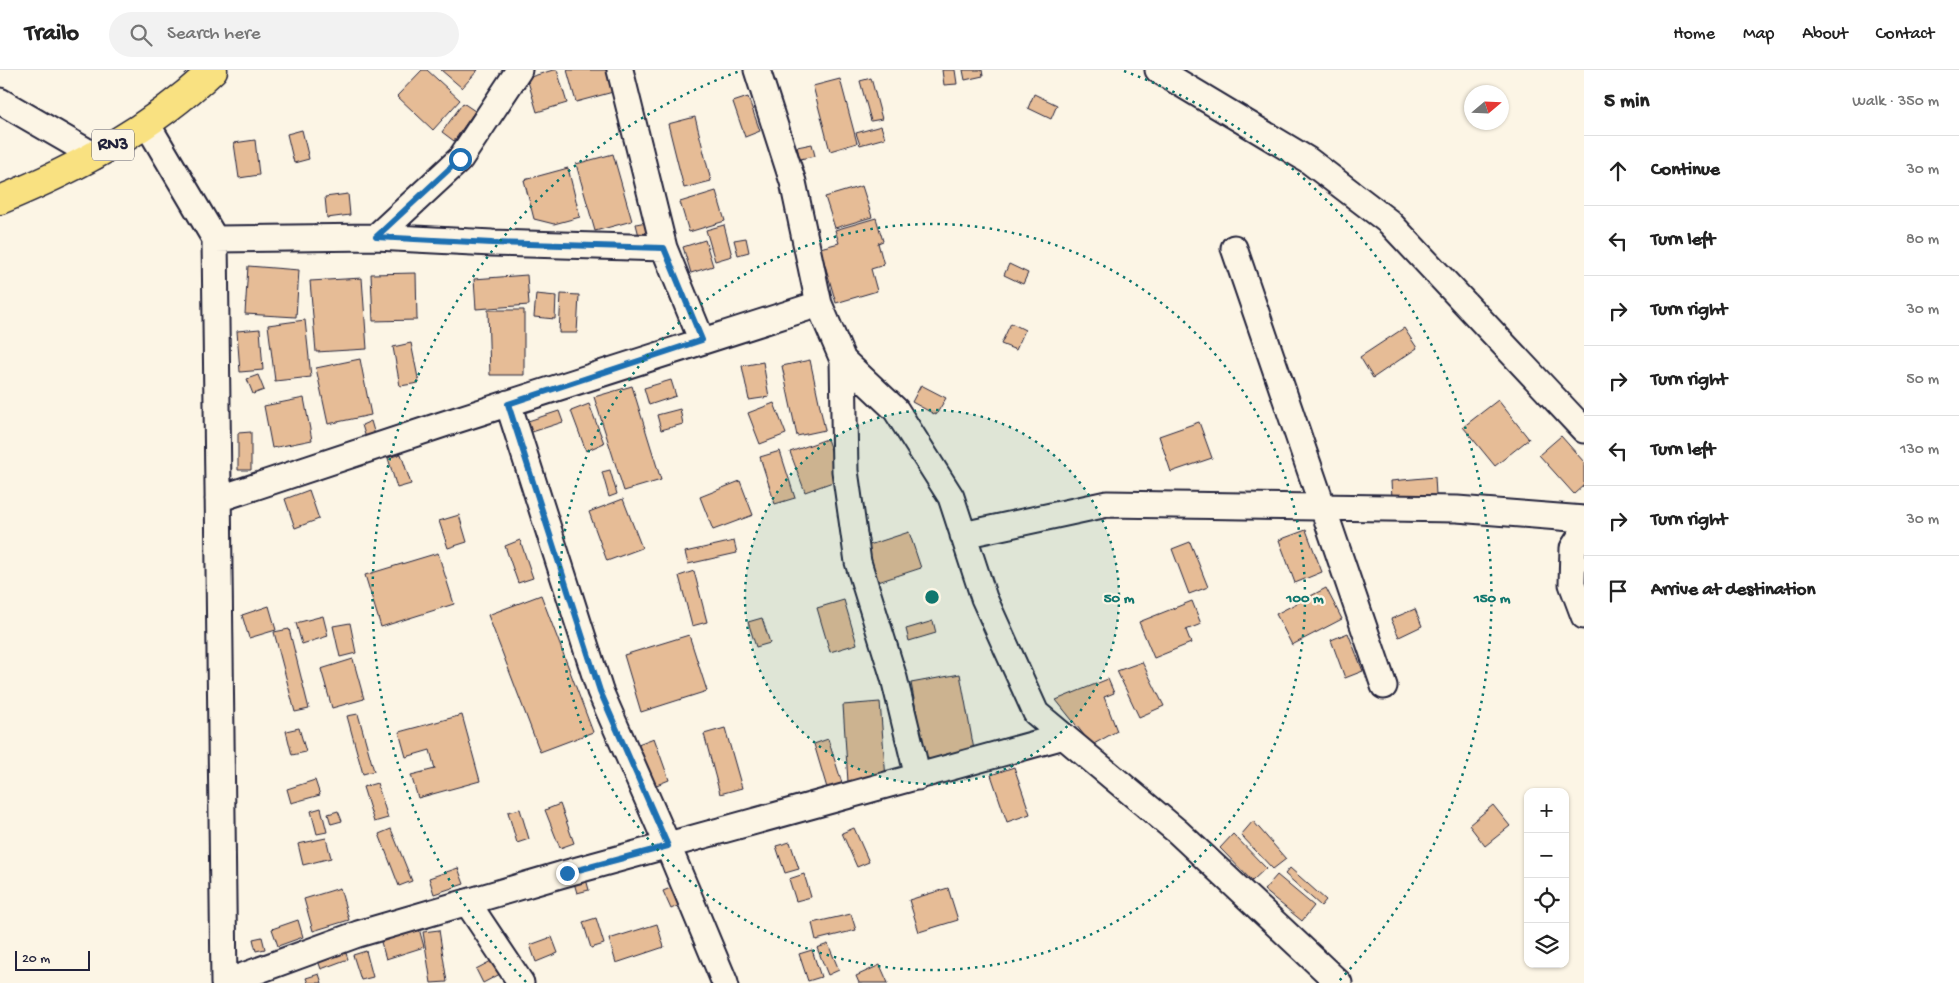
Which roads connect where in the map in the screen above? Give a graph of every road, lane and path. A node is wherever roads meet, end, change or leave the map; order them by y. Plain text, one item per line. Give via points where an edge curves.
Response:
1 (213, 70) edge
2 (519, 70) edge
3 (620, 70) edge
4 (757, 70) edge
5 (1158, 70) edge
6 (0, 101) edge
7 (148, 124) junction
8 (95, 156) junction
9 (0, 200) edge
10 (376, 237) junction
11 (215, 239) junction
12 (664, 248) junction
13 (1234, 248) dead end
14 (819, 304) junction
15 (702, 340) junction
16 (843, 360) junction
17 (508, 404) junction
18 (1584, 430) edge
19 (218, 499) junction
20 (1323, 507) junction
21 (1584, 519) edge
22 (1584, 531) edge
23 (963, 535) junction
24 (1584, 616) edge
25 (1384, 686) dead end
26 (1064, 736) junction
27 (918, 777) junction
28 (668, 846) junction
29 (466, 902) junction
30 (224, 983) edge
31 (521, 983) edge
32 (725, 983) edge
33 (1339, 983) edge

1 - 7 highway, RN3
2 - 10 street via 460,159
3 - 12 street
4 - 14 street via 793,182
5 - 18 street via 1308,160 1389,222
6 - 8 street
7 - 8 highway, RN3
7 - 11 street
8 - 9 highway, RN3
10 - 11 street
10 - 12 street
11 - 19 street
12 - 15 street
13 - 20 street
14 - 15 street
14 - 16 street
15 - 17 street
16 - 23 street via 896,410 951,497
16 - 27 street via 845,471 858,562 894,678
17 - 19 street
17 - 28 street via 600,691
19 - 30 street
20 - 21 street via 1457,509
20 - 23 street via 1107,504
20 - 25 street
22 - 24 street via 1573,548 1572,584
23 - 26 street via 984,598 1036,713
26 - 27 street
26 - 33 street via 1178,832
27 - 28 street
28 - 29 street
28 - 32 street
29 - 30 street via 358,934
29 - 31 street

